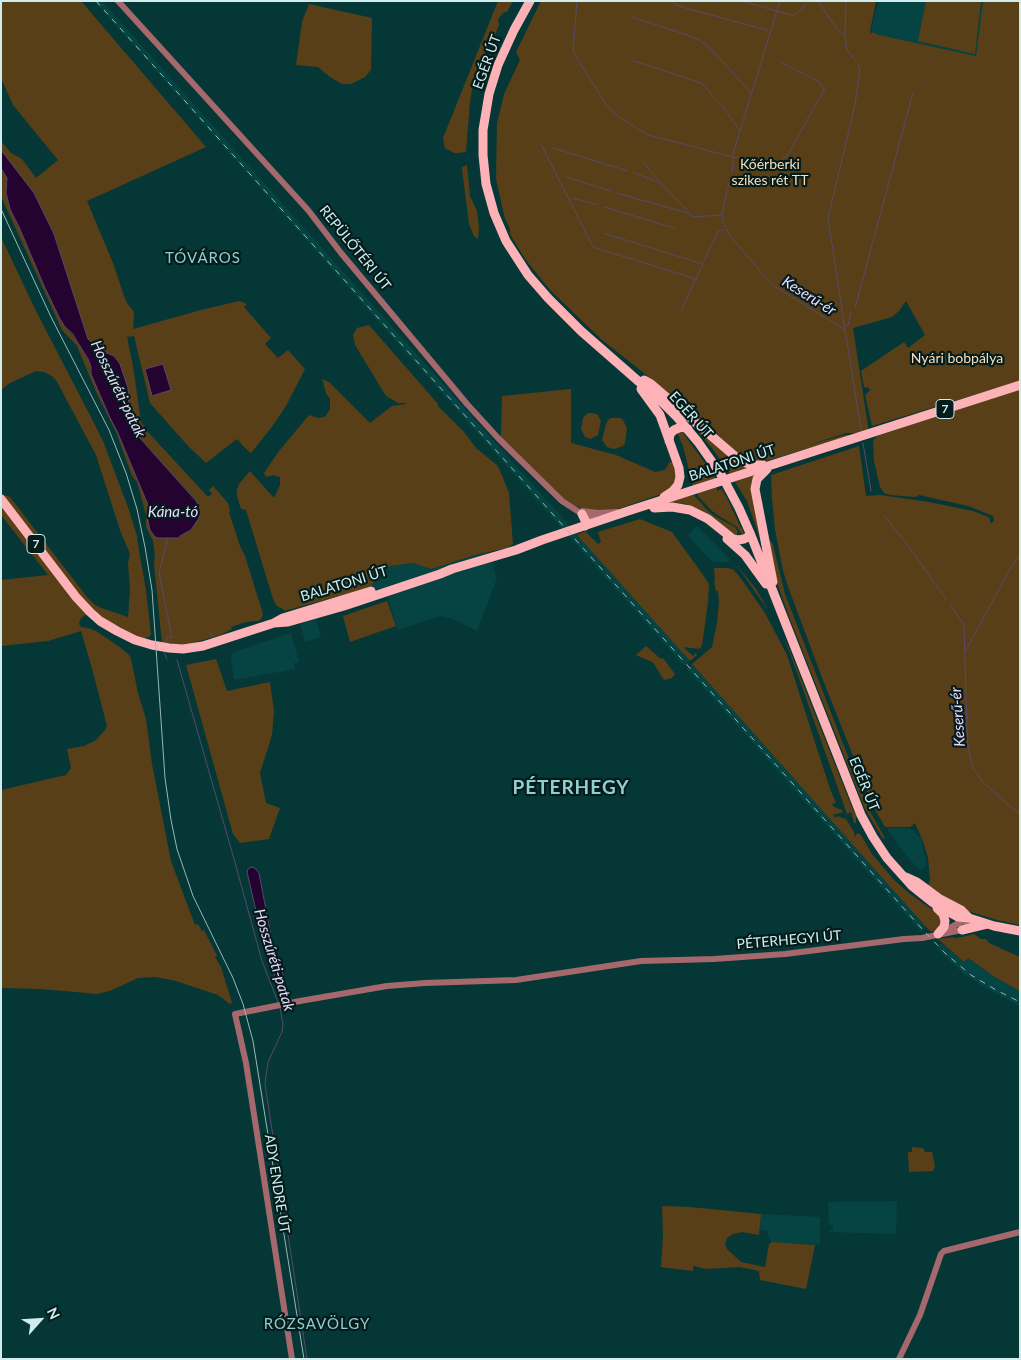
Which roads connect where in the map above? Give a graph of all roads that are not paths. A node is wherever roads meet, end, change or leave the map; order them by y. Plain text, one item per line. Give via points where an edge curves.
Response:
1 (118, 1) edge
2 (530, 1) edge
3 (627, 370) junction
4 (1020, 385) edge
5 (688, 429) junction
6 (669, 441) junction
7 (773, 464) junction
8 (1, 499) edge
9 (641, 507) junction
10 (578, 511) junction
11 (628, 511) junction
12 (600, 520) junction
13 (583, 526) junction
14 (717, 527) junction
15 (750, 533) junction
16 (776, 599) junction
17 (903, 876) junction
18 (932, 902) junction
19 (969, 918) junction
20 (987, 924) junction
21 (962, 930) junction
22 (1020, 931) edge
23 (938, 934) junction
24 (235, 1014) joint
25 (1020, 1232) edge
26 (292, 1359) edge
27 (898, 1359) edge

1 - 10 street, REPÜLŐTÉRI ÚT via 308,210 482,421 551,492
2 - 3 main road, EGÉR ÚT via 505,48 486,106 483,155 490,199 506,241 528,275 568,319
3 - 5 main road, EGÉR ÚT
3 - 6 main road via 656,410
3 - 7 main road via 651,384 740,460 755,465
4 - 7 main road, BALATONI ÚT / 7
5 - 6 main road via 674,430
5 - 15 main road, EGÉR ÚT via 722,476
6 - 9 main road via 680,473 678,485 667,495
7 - 9 main road, BALATONI ÚT / 7
7 - 16 main road via 759,476 755,489
8 - 13 main road, BALATONI ÚT / 7 via 76,597 100,621 146,644 183,649 196,648 435,570 516,550
9 - 11 main road, BALATONI ÚT / 7
9 - 14 main road via 686,508
10 - 11 street, REPÜLŐTÉRI ÚT
10 - 12 street, REPÜLŐTÉRI ÚT
10 - 13 main road via 585,520
11 - 12 main road, BALATONI ÚT / 7
12 - 13 main road, BALATONI ÚT / 7
14 - 15 main road via 738,540 745,539
14 - 16 main road via 752,564
15 - 16 main road, EGÉR ÚT
16 - 17 main road, EGÉR ÚT via 863,820 882,851
17 - 18 main road, EGÉR ÚT
17 - 19 main road, EGÉR ÚT
18 - 19 main road, EGÉR ÚT via 958,917
18 - 23 main road via 944,918 944,927
19 - 20 main road, EGÉR ÚT
19 - 21 street
19 - 23 street, PÉTERHEGYI ÚT
20 - 21 main road
20 - 22 main road, EGÉR ÚT
21 - 23 street, PÉTERHEGYI ÚT
23 - 24 street, PÉTERHEGYI ÚT via 793,953 641,961 516,980 387,986
24 - 26 street, ADY ENDRE ÚT via 246,1063
25 - 27 street via 941,1254 920,1315

